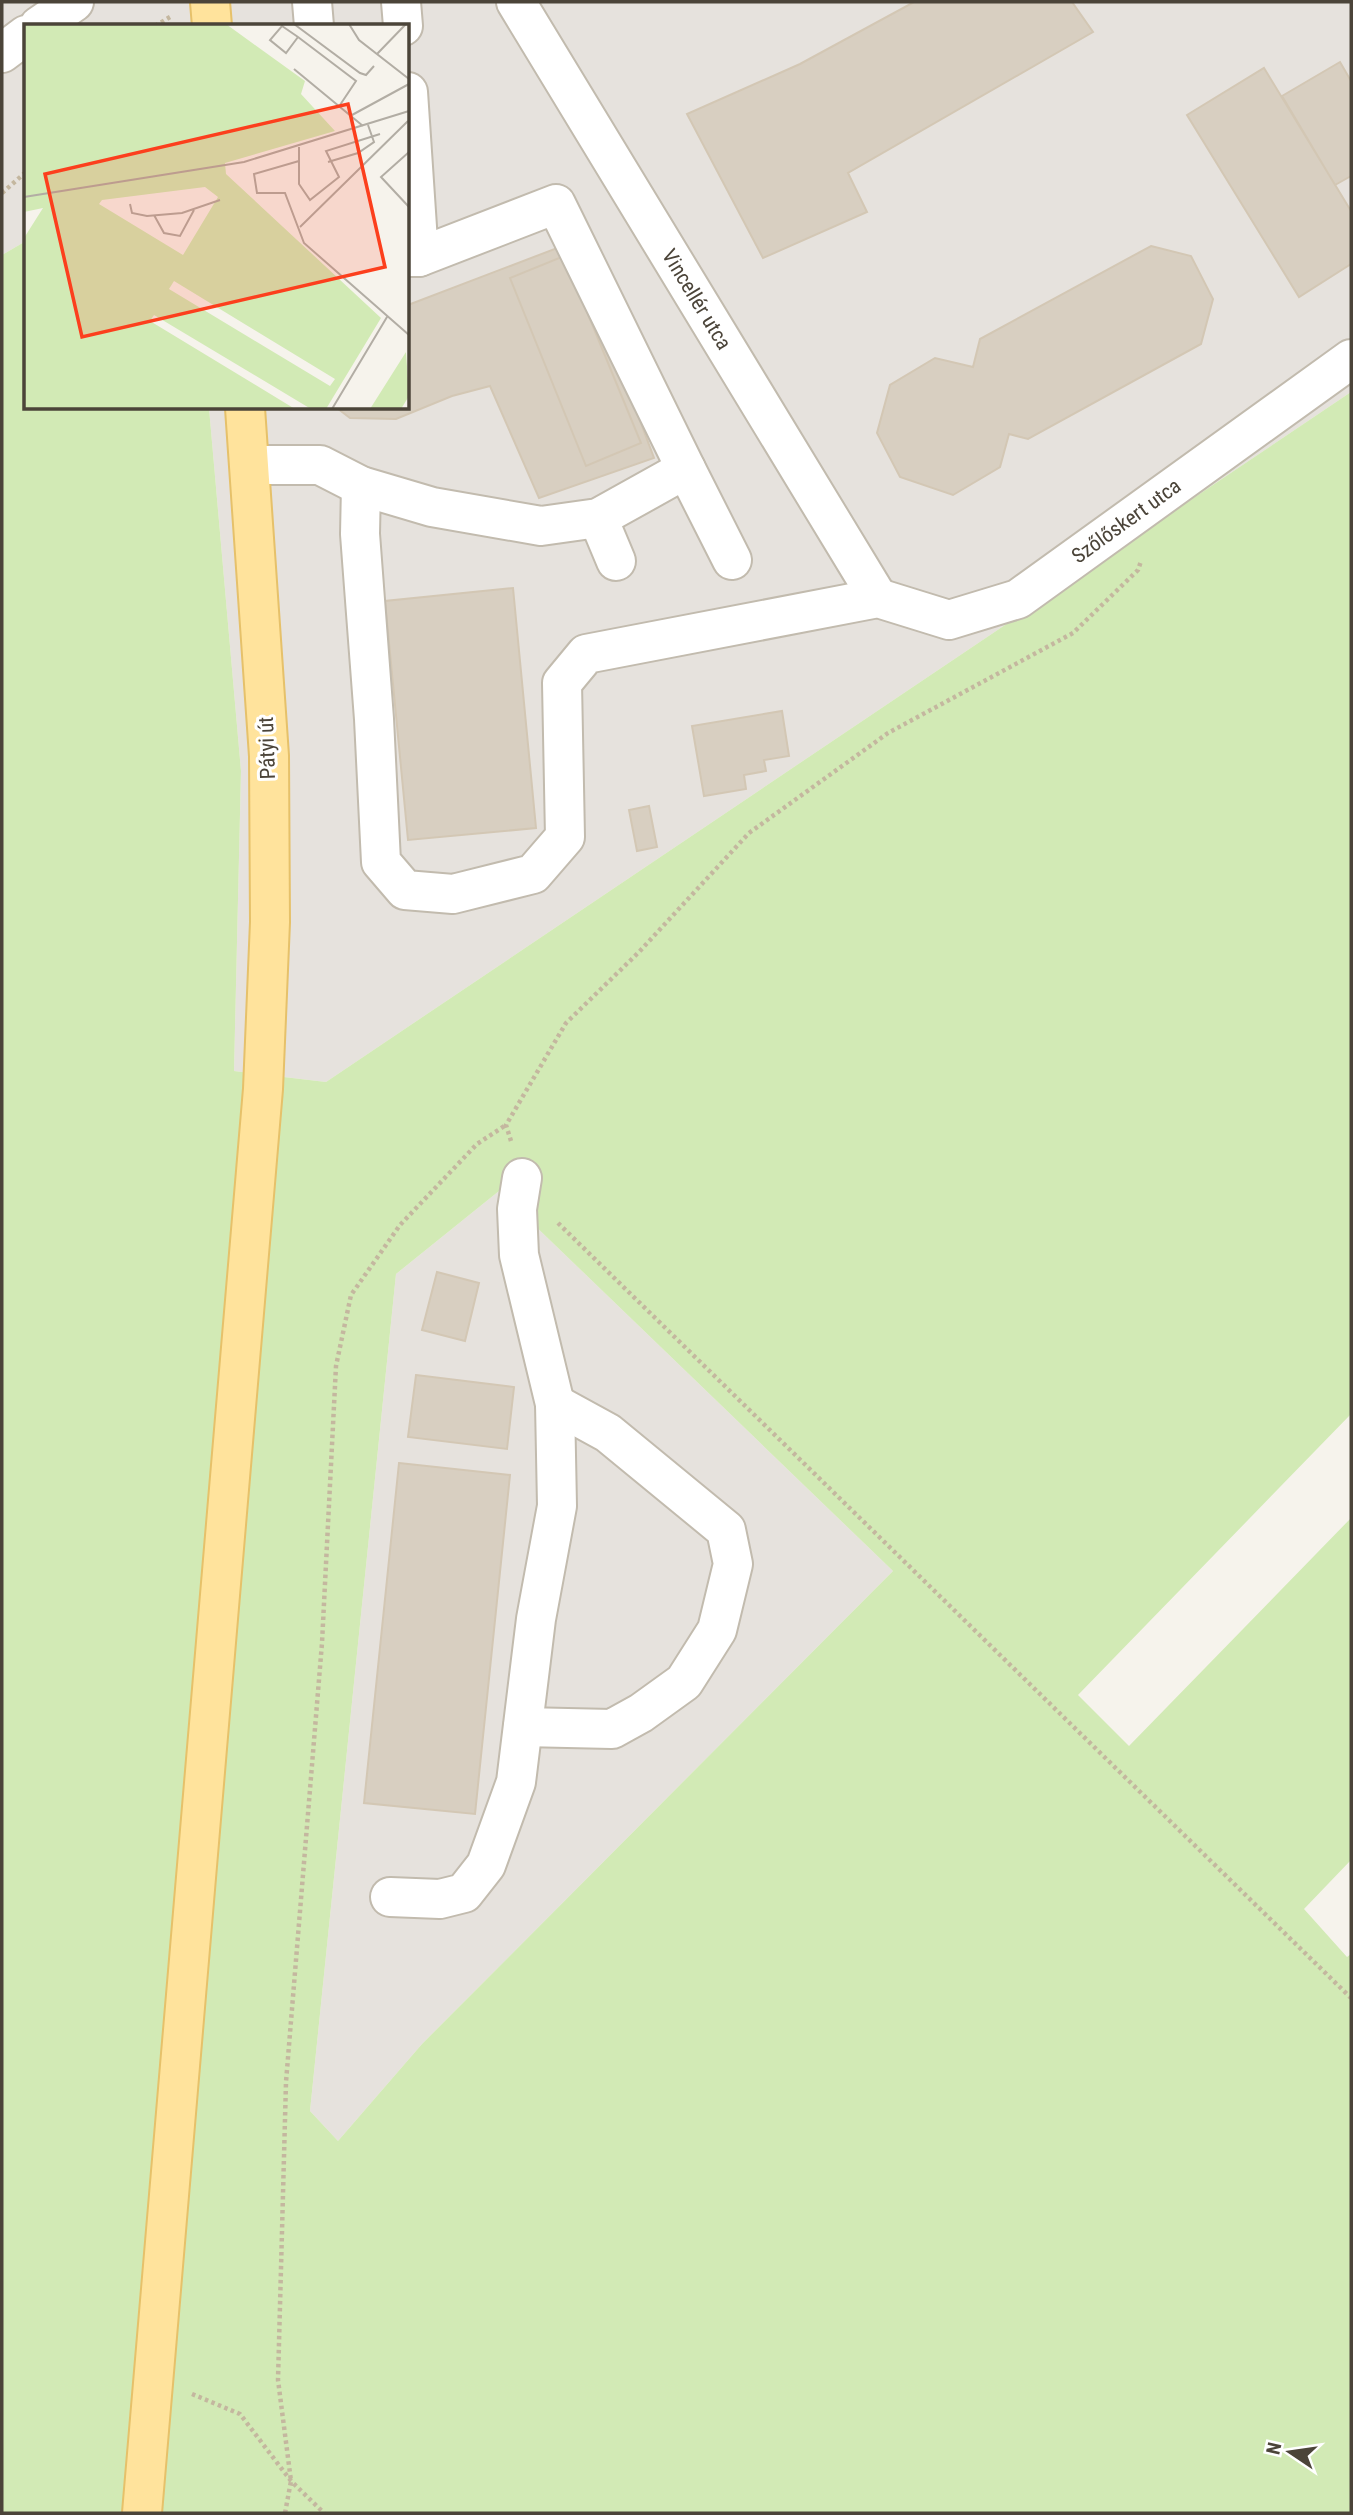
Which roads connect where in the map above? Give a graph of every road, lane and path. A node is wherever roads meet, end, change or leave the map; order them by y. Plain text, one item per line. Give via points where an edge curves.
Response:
1 (74, 2) edge
2 (210, 2) edge
3 (312, 2) edge
4 (401, 2) edge
5 (516, 2) edge
6 (42, 24) edge
7 (212, 24) edge
8 (314, 24) edge
9 (403, 24) edge
10 (24, 36) edge
11 (2, 53) edge
12 (410, 147) edge
13 (24, 174) edge
14 (2, 193) edge
15 (414, 257) edge
16 (1351, 359) edge
17 (245, 410) edge
18 (250, 465) junction
19 (686, 469) junction
20 (361, 486) junction
21 (598, 519) junction
22 (1141, 558) dead end
23 (732, 560) dead end
24 (616, 561) dead end
25 (878, 598) junction
26 (506, 1125) junction
27 (522, 1178) junction
28 (555, 1404) junction
29 (523, 1727) junction
30 (390, 1897) dead end
31 (1351, 1998) edge
32 (153, 2378) junction
33 (291, 2481) junction
34 (142, 2513) edge
35 (285, 2513) edge
36 (324, 2513) edge

1 - 6 street
2 - 7 main road
3 - 8 street
4 - 9 street
5 - 25 street, Vincellér utca
10 - 11 street
12 - 15 street
13 - 14 path
15 - 19 street via 556,204
16 - 25 street, Szőlőskert utca via 1018,599 949,620
17 - 18 main road, Pátyi út
18 - 20 street via 320,465
18 - 32 main road, Pátyi út via 269,756 270,922 263,1089
19 - 21 street
19 - 23 street
20 - 21 street via 432,506 541,526
20 - 25 street via 360,534 382,862 405,890 453,894 533,874 565,837 562,683 586,654
21 - 24 street
22 - 26 path via 1138,570 1073,633 888,733 749,833 566,1023
26 - 27 path
26 - 33 path via 477,1144 400,1226 358,1285 351,1295 336,1366 323,1643 286,2082 278,2380
27 - 28 street via 517,1209 519,1255
27 - 31 path via 542,1208
28 - 29 street via 557,1506 536,1619
28 - 29 street via 608,1433 726,1530 733,1564 718,1630 684,1682 612,1729
29 - 30 street via 516,1782 486,1865 464,1893 440,1899
32 - 33 path via 240,2414
32 - 34 main road, Pátyi út
33 - 35 path
33 - 36 path

